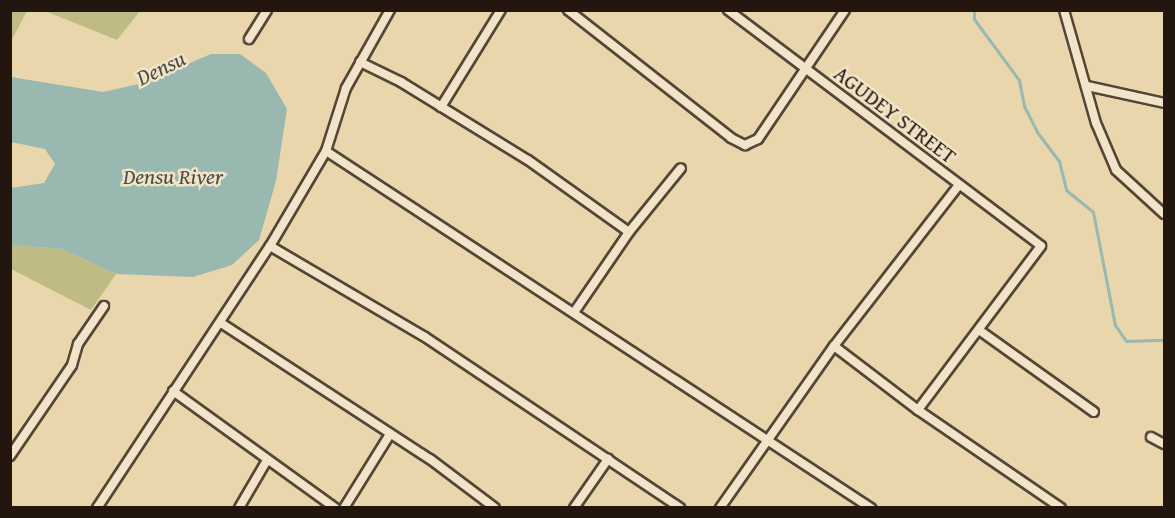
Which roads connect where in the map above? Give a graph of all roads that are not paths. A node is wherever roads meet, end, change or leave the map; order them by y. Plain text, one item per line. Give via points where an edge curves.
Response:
1 (267, 10) edge
2 (390, 10) edge
3 (501, 10) edge
4 (568, 10) edge
5 (728, 10) edge
6 (845, 10) edge
7 (1064, 10) edge
8 (249, 39) dead end
9 (360, 62) junction
10 (805, 70) junction
11 (1087, 86) junction
12 (1164, 103) edge
13 (441, 107) junction
14 (326, 151) junction
15 (681, 168) dead end
16 (958, 186) junction
17 (1164, 214) edge
18 (628, 232) junction
19 (270, 246) junction
20 (104, 306) dead end
21 (575, 311) junction
22 (221, 323) junction
23 (979, 330) junction
24 (834, 346) junction
25 (173, 391) junction
26 (918, 410) junction
27 (1094, 412) dead end
28 (390, 434) junction
29 (768, 437) junction
30 (1151, 437) dead end
31 (1164, 444) edge
32 (10, 456) edge
33 (609, 459) junction
34 (267, 460) junction
35 (97, 507) edge
36 (239, 507) edge
37 (335, 507) edge
38 (344, 507) edge
39 (495, 507) edge
40 (574, 507) edge
41 (680, 507) edge
42 (720, 507) edge
43 (871, 507) edge
44 (1061, 507) edge

1 - 8 street
2 - 9 street
3 - 13 street
4 - 10 street via 745,145 758,139
5 - 10 street, AGUDEY STREET
6 - 10 street
7 - 11 street
9 - 13 street
9 - 14 street via 333,121
10 - 16 street, AGUDEY STREET
11 - 12 street
11 - 17 street via 1096,123 1116,170
13 - 18 street via 580,194
14 - 19 street
14 - 21 street
15 - 18 street
16 - 23 street, AGUDEY STREET via 1041,246
16 - 24 street
18 - 21 street
19 - 22 street
19 - 33 street via 425,337
20 - 32 street via 78,344 72,365
21 - 29 street
22 - 25 street
22 - 28 street
23 - 26 street
23 - 27 street
24 - 26 street
24 - 29 street
25 - 34 street
25 - 35 street
26 - 44 street
28 - 38 street
28 - 39 street
29 - 42 street
29 - 43 street
30 - 31 street
33 - 40 street
33 - 41 street
34 - 36 street
34 - 37 street

